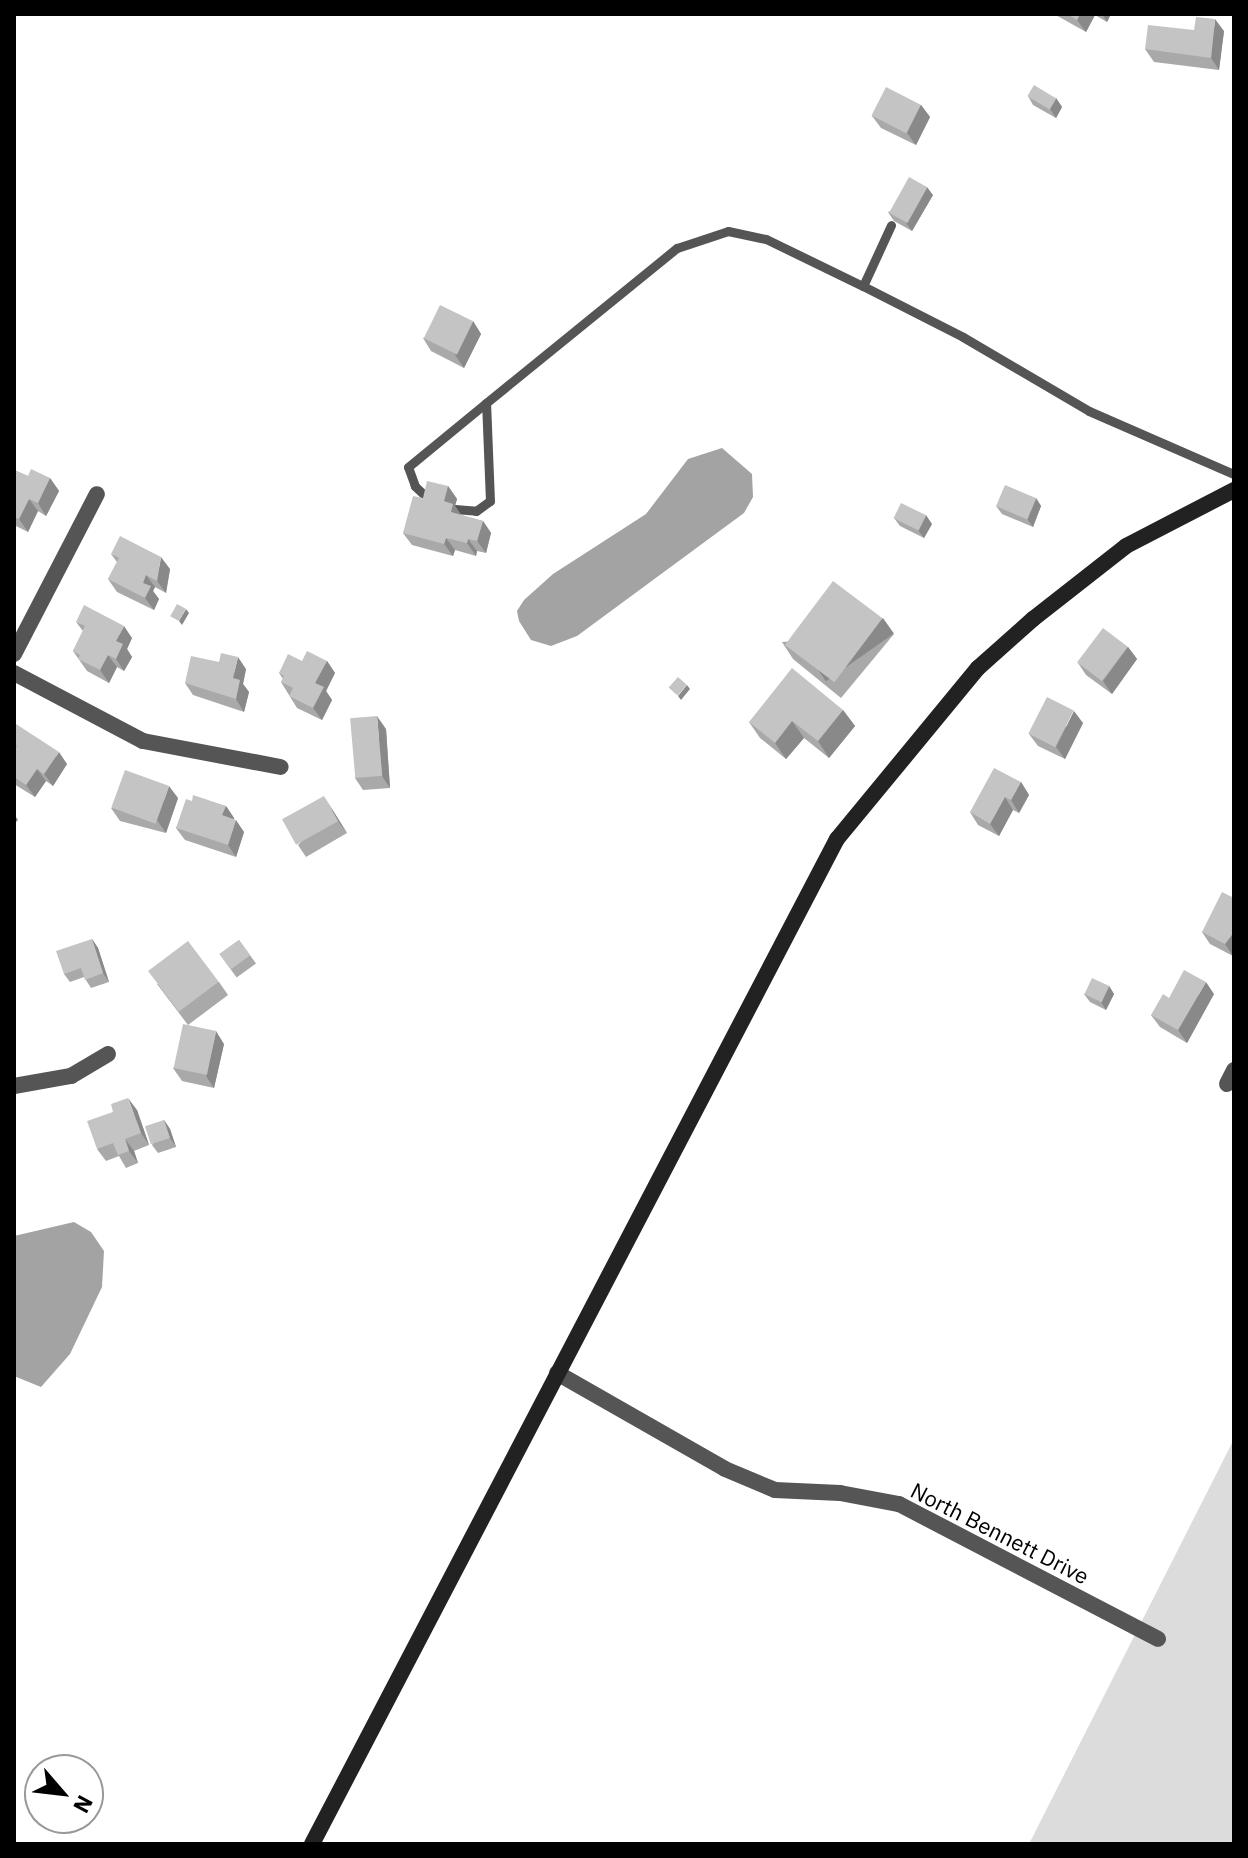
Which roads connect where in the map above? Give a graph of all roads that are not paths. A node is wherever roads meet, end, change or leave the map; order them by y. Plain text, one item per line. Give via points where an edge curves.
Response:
1 (891, 225) edge
2 (863, 286) junction
3 (486, 403) junction
4 (1234, 474) edge
5 (1234, 490) edge
6 (97, 494) dead end
7 (433, 503) edge
8 (455, 509) edge
9 (14, 654) edge
10 (14, 673) edge
11 (281, 767) dead end
12 (108, 1054) dead end
13 (14, 1086) edge
14 (557, 1373) junction
15 (1158, 1639) dead end
16 (312, 1844) edge

1 - 2 lane
2 - 3 lane via 766,239 728,231 677,248
2 - 4 lane via 1089,411
3 - 7 lane via 408,467 415,486
3 - 8 lane via 490,501 476,511
5 - 14 main road via 1126,546 1033,619 978,668 860,807 812,881
6 - 9 street
10 - 11 street via 143,741
12 - 13 street via 71,1076
14 - 15 street, North Bennett Drive via 725,1469 775,1490 840,1493 899,1504
14 - 16 main road

